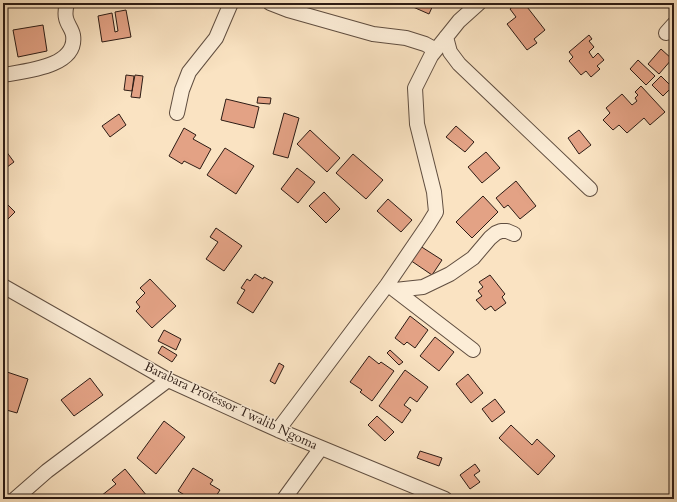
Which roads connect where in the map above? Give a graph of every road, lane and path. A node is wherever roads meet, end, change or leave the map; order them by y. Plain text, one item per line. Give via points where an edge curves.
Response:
1 (67, 3) edge
2 (231, 3) edge
3 (270, 3) edge
4 (479, 3) edge
5 (446, 37) junction
6 (436, 50) junction
7 (3, 75) edge
8 (177, 113) dead end
9 (590, 189) dead end
10 (514, 234) dead end
11 (3, 286) edge
12 (391, 287) junction
13 (473, 350) dead end
14 (168, 380) junction
15 (278, 430) junction
16 (321, 448) junction
17 (15, 499) edge
18 (284, 499) edge
19 (445, 499) edge

1 - 7 street via 66,19 73,34 73,45 66,57 54,64
2 - 8 street via 216,38 189,72
3 - 6 street via 373,34 406,38
4 - 5 street
5 - 6 street
5 - 9 street via 450,52 459,64
6 - 12 street via 416,88 417,124 434,192 436,212
10 - 12 street via 507,231 496,233 473,258 450,274 423,287
11 - 14 street, Barabara Professor Twalib Ngoma
12 - 13 street
12 - 15 street
14 - 15 street, Barabara Professor Twalib Ngoma
14 - 17 street via 47,471
15 - 16 street, Barabara Professor Twalib Ngoma
16 - 18 street
16 - 19 street, Barabara Professor Twalib Ngoma

